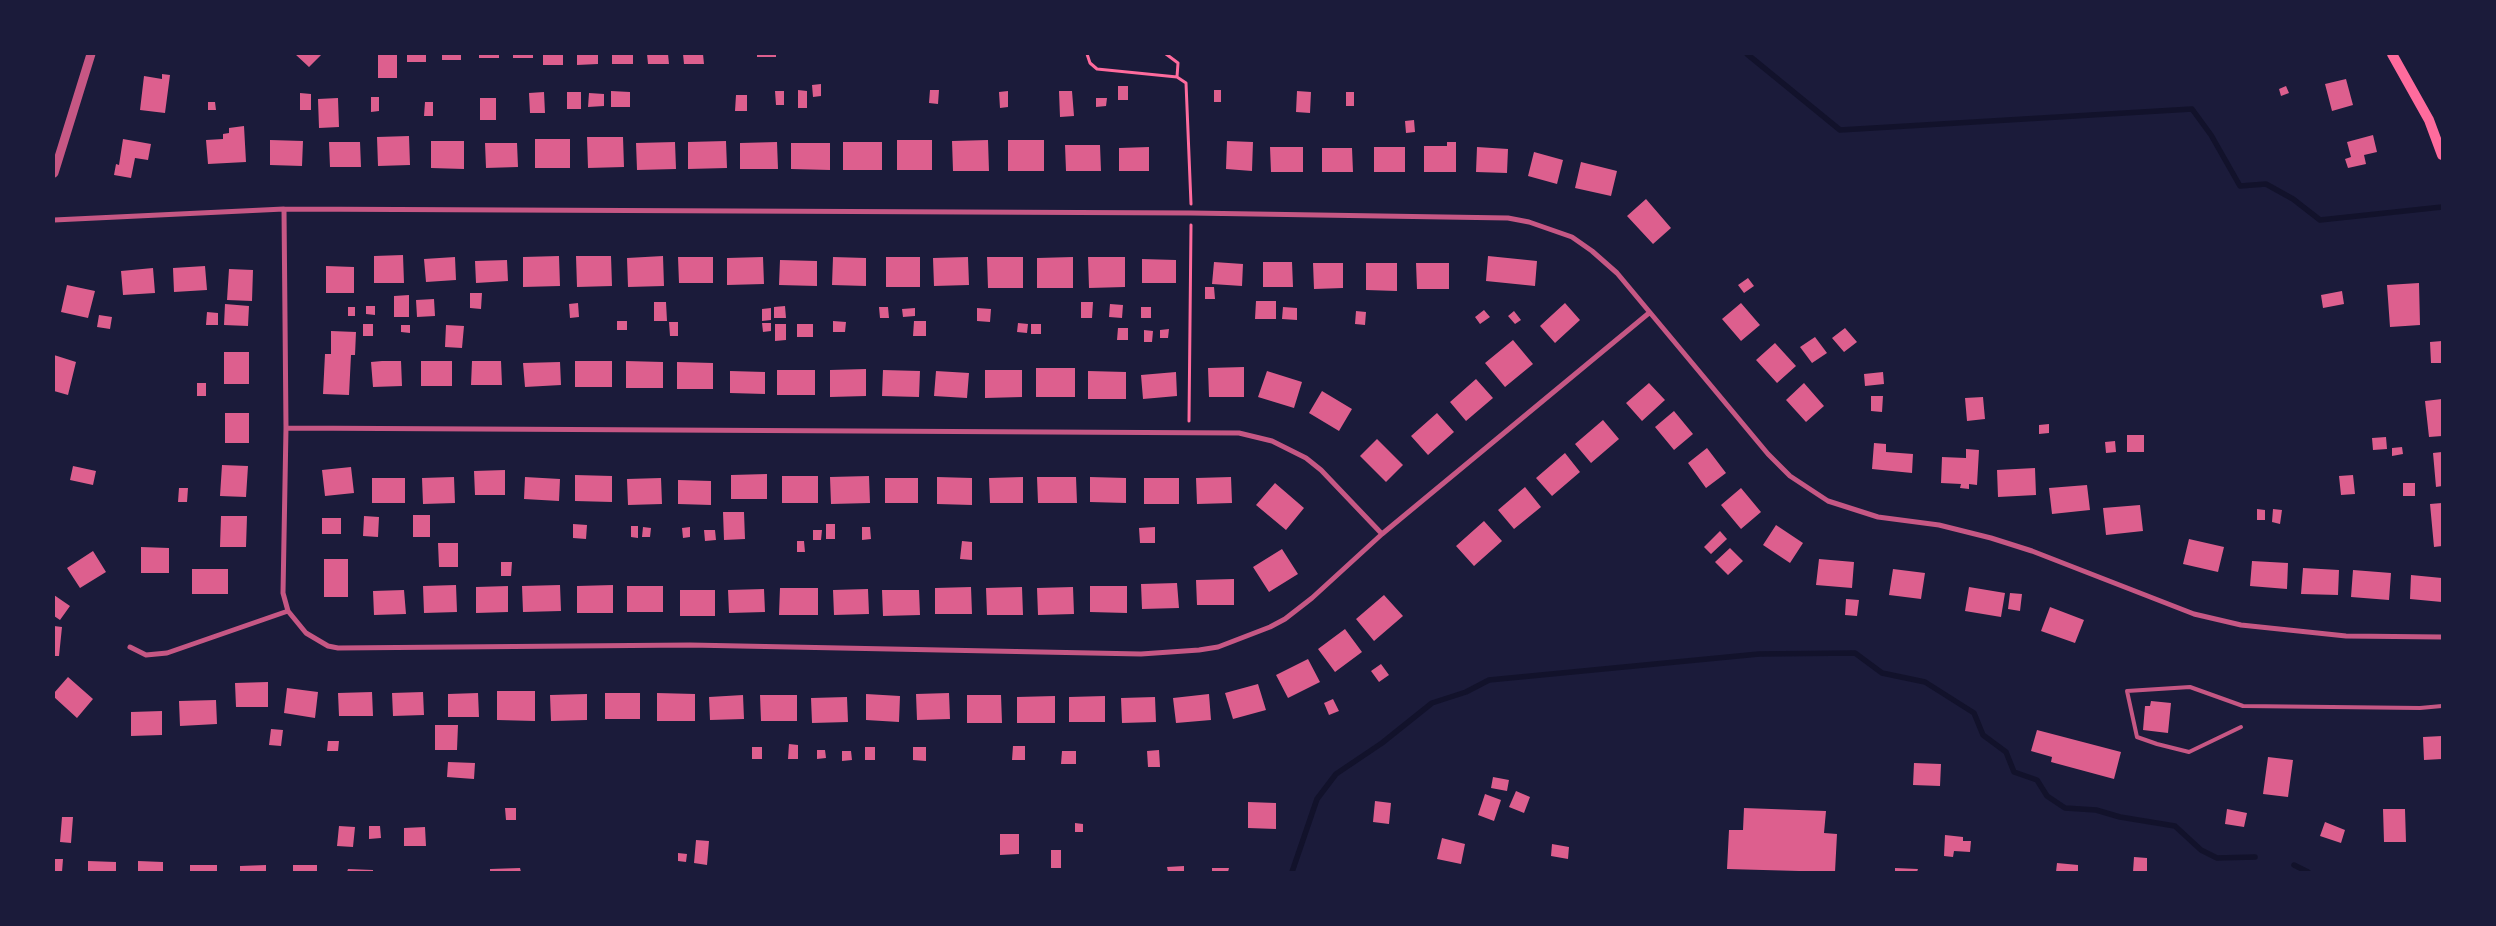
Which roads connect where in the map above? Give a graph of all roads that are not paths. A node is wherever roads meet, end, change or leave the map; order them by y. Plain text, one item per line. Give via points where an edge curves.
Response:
1 (91, 54) edge
2 (2392, 54) edge
3 (2442, 155) edge
4 (54, 174) edge
5 (284, 209) junction
6 (54, 220) edge
7 (1649, 313) junction
8 (286, 428) junction
9 (1382, 534) junction
10 (288, 611) junction
11 (2442, 637) edge
12 (130, 647) dead end
13 (2442, 706) edge
14 (2241, 727) dead end

1 - 4 street
2 - 3 main road via 2429,120
5 - 6 street
5 - 7 street via 1480,216 1528,222 1572,237 1617,273
5 - 8 street
7 - 9 street
7 - 11 street via 1790,476 1828,501 1878,517 1939,525 1991,538 2194,614 2240,625 2346,636
8 - 9 street via 1239,433 1288,448 1321,470
8 - 10 street via 283,593
9 - 10 street via 1285,619 1218,647 1159,654 690,644 338,648 306,633
10 - 12 street via 167,653 146,654
13 - 14 lane via 2243,706 2190,687 2127,691 2137,737 2158,744 2189,752

